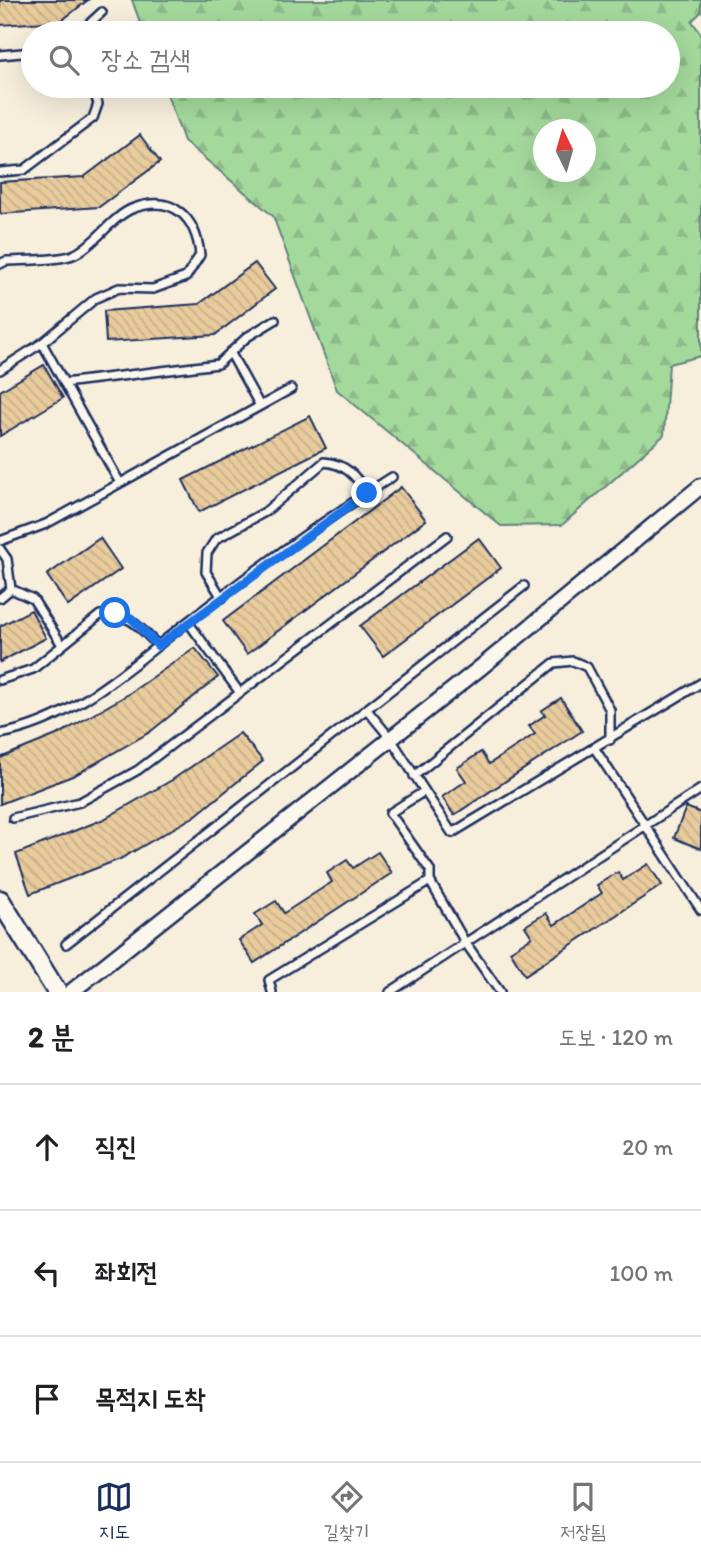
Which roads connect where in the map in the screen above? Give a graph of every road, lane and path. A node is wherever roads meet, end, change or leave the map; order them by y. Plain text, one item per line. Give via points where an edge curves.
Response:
1 (102, 12) dead end
2 (92, 21) edge
3 (21, 53) edge
4 (0, 55) edge
5 (96, 98) edge
6 (0, 172) edge
7 (0, 264) edge
8 (275, 320) dead end
9 (42, 343) junction
10 (230, 352) junction
11 (0, 370) edge
12 (64, 383) junction
13 (291, 389) dead end
14 (260, 406) junction
15 (392, 477) dead end
16 (120, 483) junction
17 (701, 486) edge
18 (367, 493) junction
19 (447, 536) dead end
20 (0, 541) edge
21 (0, 549) edge
22 (524, 586) dead end
23 (11, 589) junction
24 (0, 598) edge
25 (222, 598) junction
26 (188, 622) junction
27 (62, 645) junction
28 (158, 646) junction
29 (0, 680) edge
30 (701, 683) edge
31 (240, 693) junction
32 (368, 711) junction
33 (0, 734) edge
34 (391, 739) junction
35 (610, 740) junction
36 (595, 749) junction
37 (414, 776) junction
38 (701, 789) edge
39 (424, 792) junction
40 (13, 818) dead end
41 (645, 825) junction
42 (430, 881) junction
43 (0, 900) edge
44 (701, 910) edge
45 (465, 942) junction
46 (66, 944) dead end
47 (57, 992) edge
48 (71, 992) edge
49 (272, 992) edge
50 (390, 992) edge
51 (500, 992) edge

1 - 2 lane
3 - 4 lane
5 - 6 lane via 93,118 24,170
7 - 9 lane via 74,255 133,208 176,209 192,221 200,255 186,277 153,289 119,288 96,298
8 - 10 lane
9 - 11 lane
9 - 12 lane
10 - 12 lane via 218,364
10 - 14 lane
12 - 16 lane
13 - 14 lane
14 - 16 lane
15 - 18 lane
16 - 20 lane via 46,524
17 - 34 street
18 - 25 lane
18 - 25 lane via 339,463 324,462 265,512 216,539 207,553 206,572
19 - 31 lane
21 - 23 lane via 7,559
22 - 32 lane
23 - 24 lane
23 - 27 lane via 33,599
25 - 26 lane
26 - 28 lane
26 - 31 lane
27 - 28 lane via 100,615 115,613 131,618
27 - 29 lane via 33,669
28 - 33 lane via 124,675 57,715
30 - 35 lane
31 - 40 lane via 138,770 92,796
32 - 34 lane
32 - 46 lane
34 - 37 lane
34 - 48 street
35 - 36 lane
35 - 37 lane via 610,710 587,667 573,661 554,663
36 - 39 lane via 452,834
36 - 41 lane
37 - 39 lane
38 - 41 lane
39 - 42 lane via 390,813 430,870
41 - 44 lane
41 - 45 lane
42 - 45 lane
42 - 49 lane via 269,980
43 - 47 street
45 - 50 lane
45 - 51 lane

